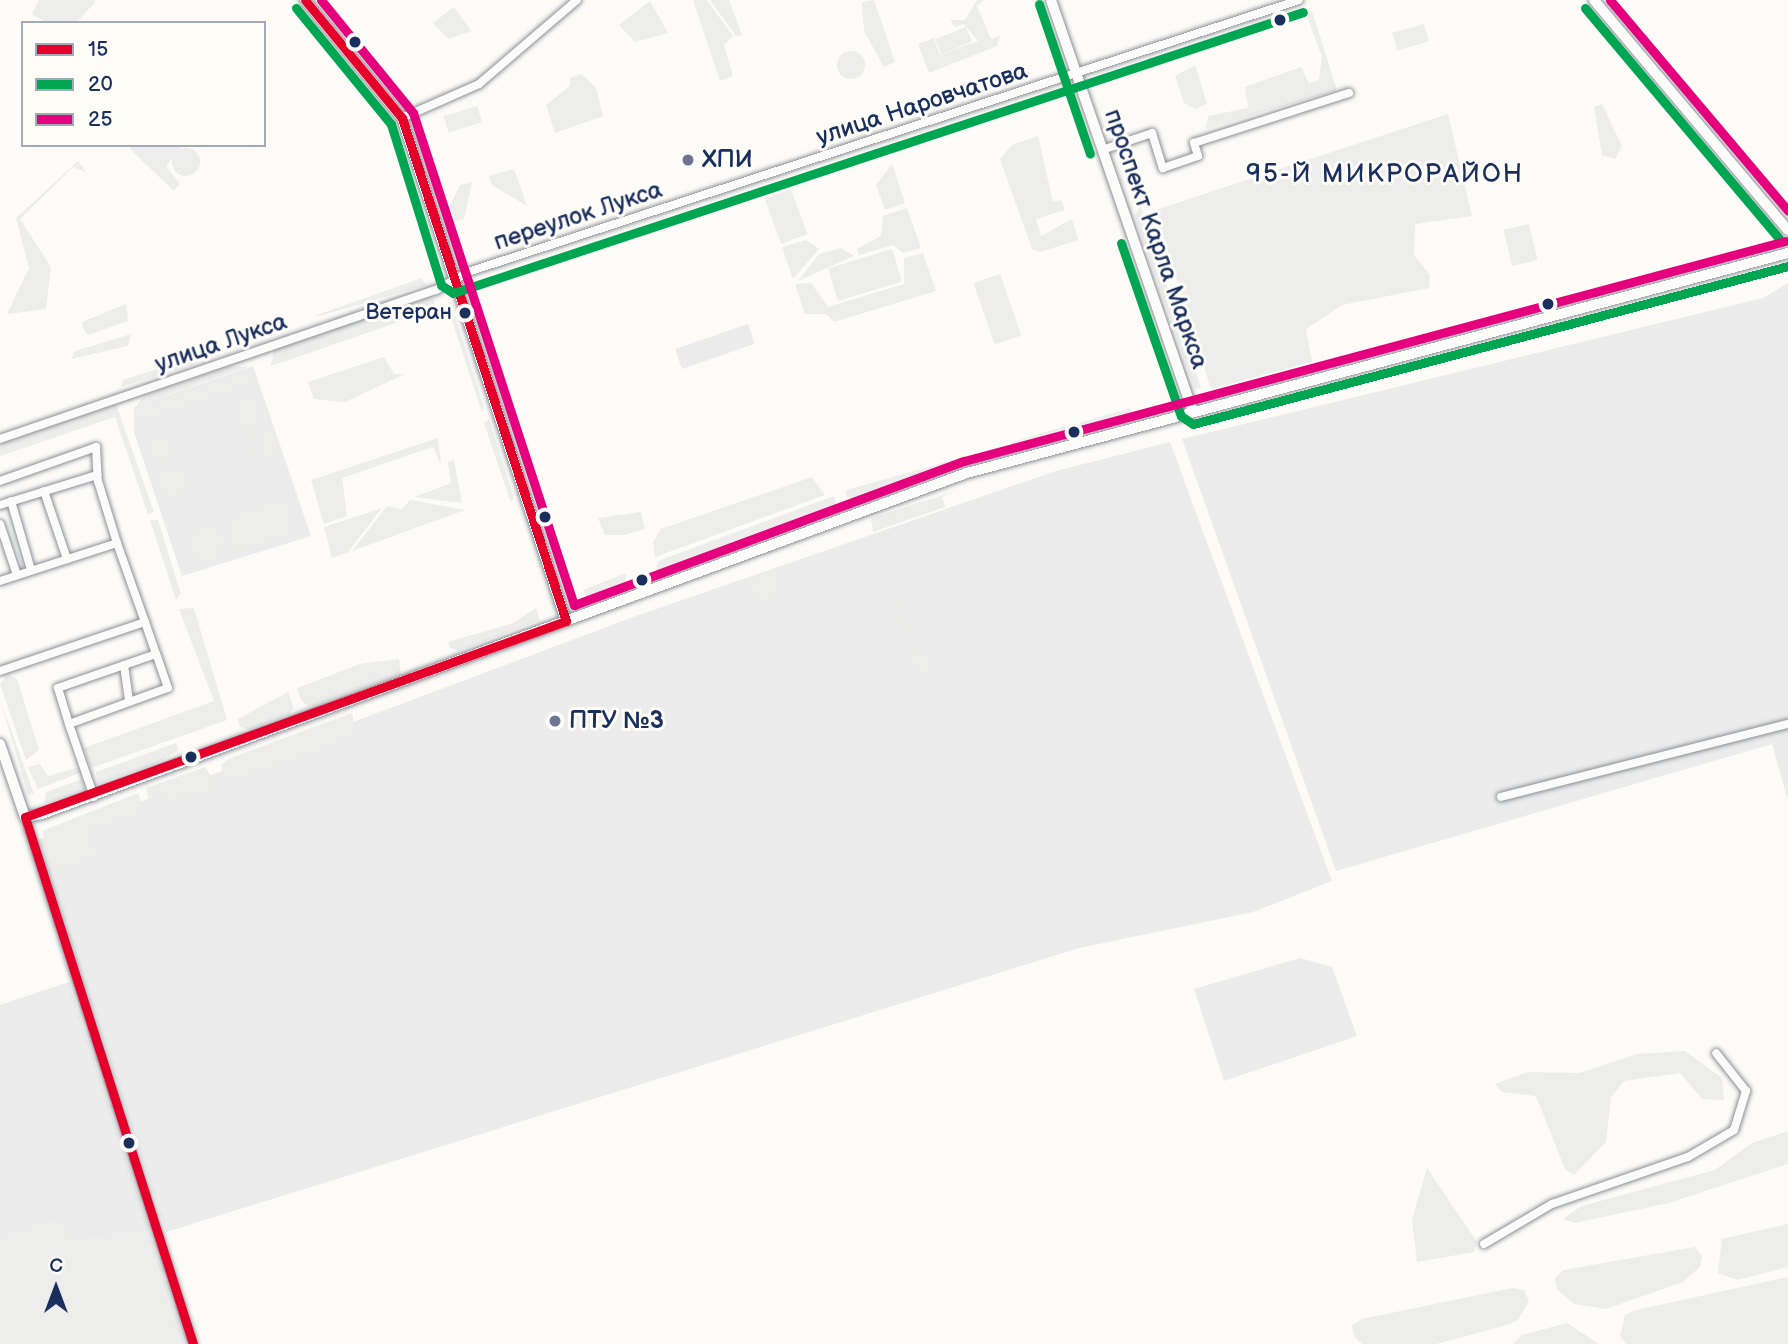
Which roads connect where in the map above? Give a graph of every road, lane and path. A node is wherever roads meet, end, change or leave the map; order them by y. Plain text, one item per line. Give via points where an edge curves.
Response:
1 (304, 0) edge
2 (577, 0) edge
3 (1051, 0) edge
4 (1299, 0) edge
5 (1594, 0) edge
6 (1077, 74) junction
7 (1349, 93) dead end
8 (402, 118) junction
9 (1102, 150) junction
10 (757, 178) joint
11 (1788, 230) edge
12 (1788, 253) edge
13 (453, 281) junction
14 (1193, 412) junction
15 (0, 439) edge
16 (97, 475) junction
17 (0, 481) edge
18 (44, 491) junction
19 (11, 502) junction
20 (0, 505) edge
21 (0, 524) edge
22 (117, 543) junction
23 (68, 559) junction
24 (32, 570) junction
25 (17, 575) junction
26 (0, 581) edge
27 (566, 621) junction
28 (145, 622) junction
29 (156, 654) junction
30 (124, 665) junction
31 (0, 671) edge
32 (129, 702) junction
33 (68, 724) junction
34 (1788, 724) edge
35 (0, 744) edge
36 (94, 797) junction
37 (1501, 797) dead end
38 (25, 817) junction
39 (1716, 1053) dead end
40 (1484, 1244) dead end
41 (193, 1344) edge

1 - 8 main road
2 - 8 street via 479,84
3 - 6 main road, проспект Карла Маркса
4 - 6 street, улица Наровчатова
5 - 11 main road
6 - 9 main road, проспект Карла Маркса
6 - 10 street, улица Наровчатова
7 - 9 street via 1194,144 1198,156 1163,168 1152,133
8 - 13 main road
9 - 14 main road, проспект Карла Маркса
10 - 13 street, переулок Лукса
12 - 14 main road
13 - 15 street, улица Лукса
13 - 27 main road
14 - 27 main road via 967,473
16 - 17 street via 96,447
16 - 18 street
16 - 22 street
18 - 19 street
18 - 23 street
19 - 20 street
19 - 24 street
21 - 25 street
22 - 23 street
22 - 28 street
23 - 24 street
24 - 25 street
25 - 26 street
27 - 36 main road
28 - 29 street
28 - 31 street
29 - 30 street
29 - 32 street via 168,688
30 - 32 street
30 - 33 street via 58,688
32 - 33 street
33 - 36 street
34 - 37 street
35 - 38 main road
36 - 38 main road
38 - 41 street
39 - 40 street via 1745,1091 1734,1130 1688,1157 1541,1209

